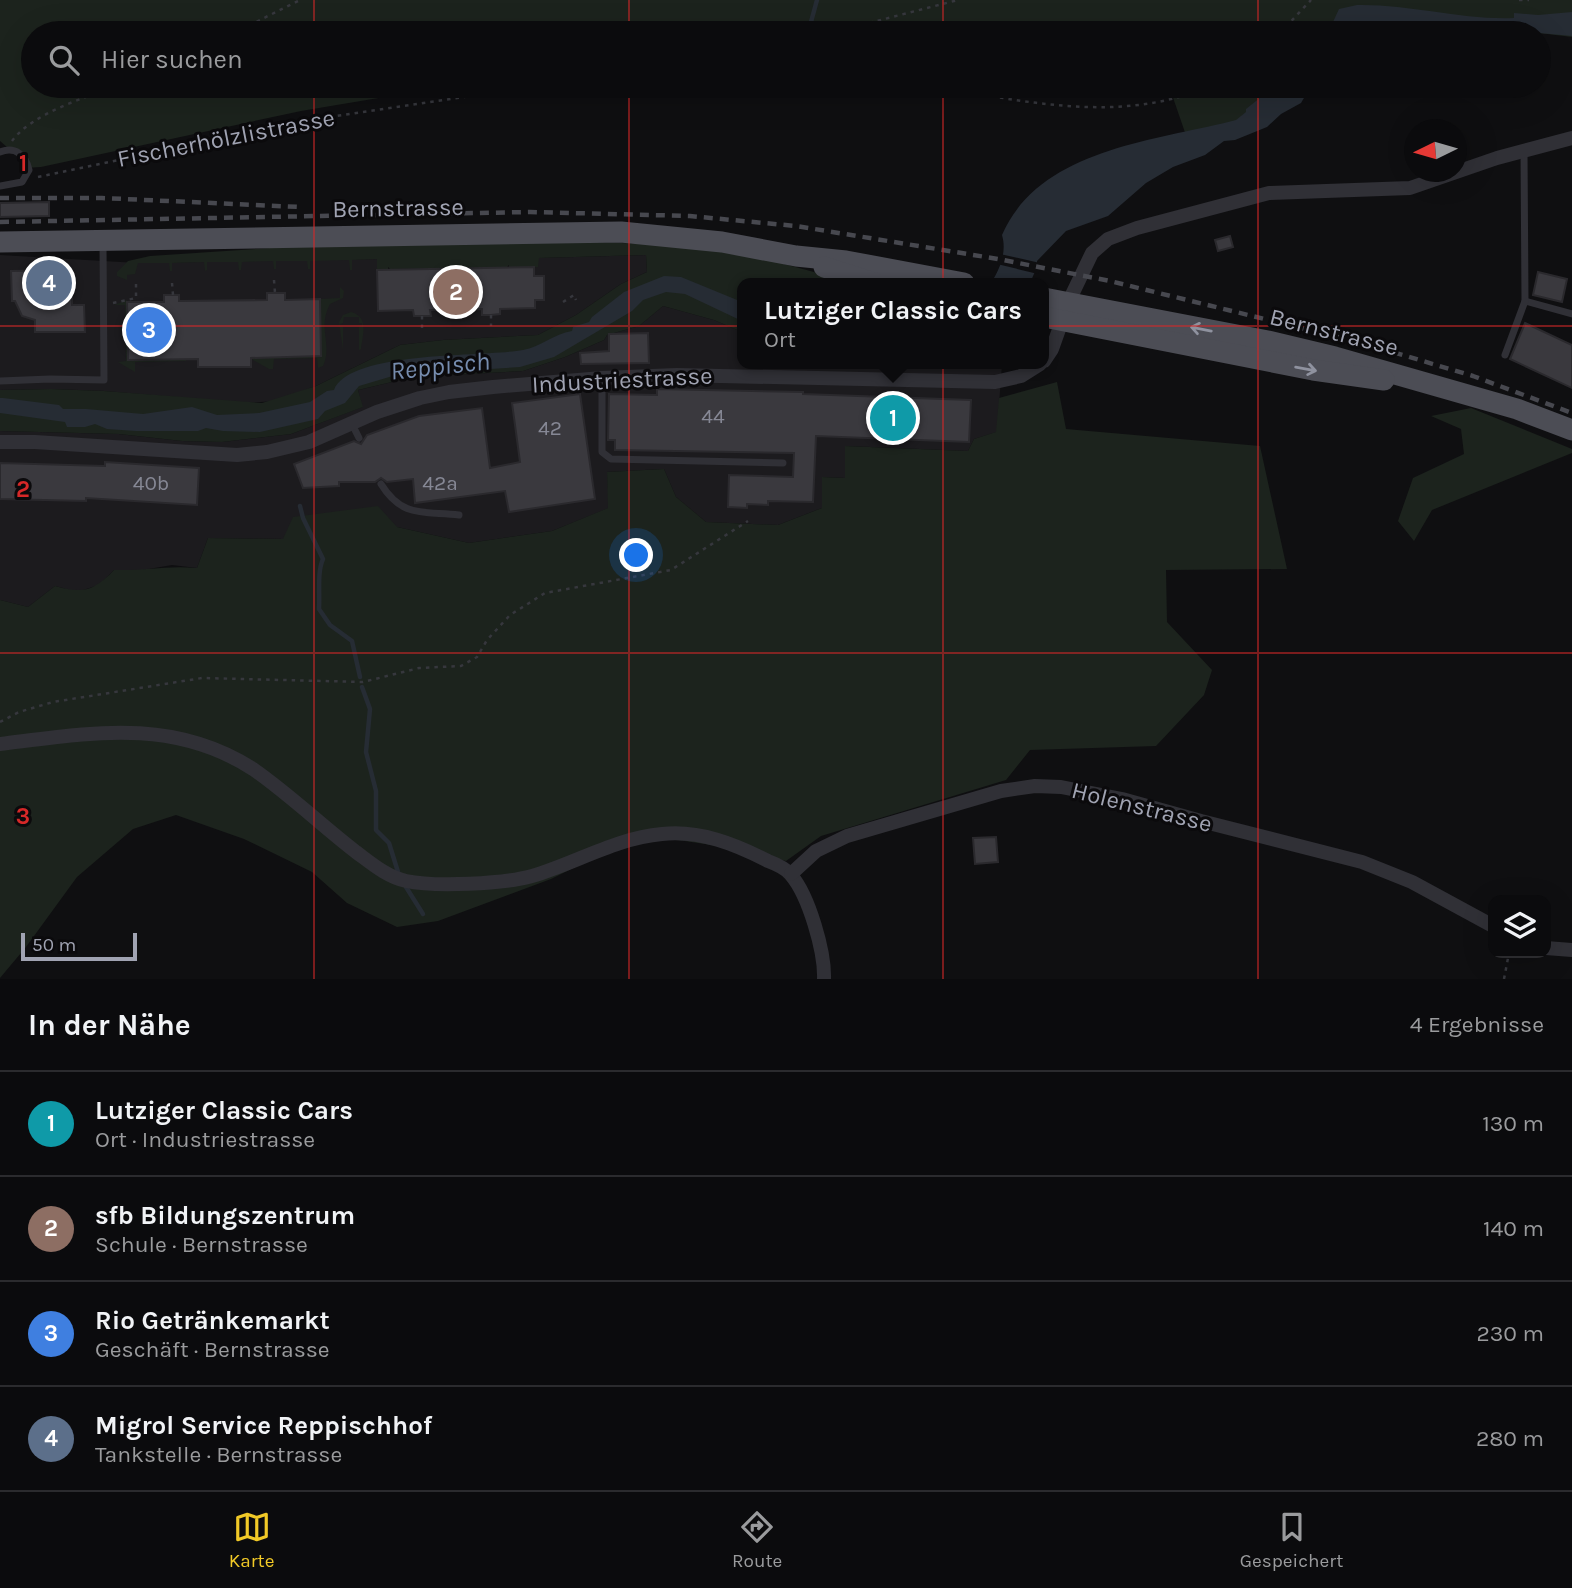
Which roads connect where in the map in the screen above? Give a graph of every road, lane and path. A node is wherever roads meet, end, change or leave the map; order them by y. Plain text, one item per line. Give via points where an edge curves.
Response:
1 (300, 0) edge
2 (958, 0) edge
3 (1311, 0) edge
4 (1519, 0) edge
5 (1529, 0) edge
6 (258, 21) edge
7 (881, 21) edge
8 (1291, 21) edge
9 (84, 98) edge
10 (457, 98) edge
11 (1007, 98) edge
12 (1172, 98) edge
13 (1572, 138) edge
14 (1524, 150) junction
15 (4, 151) edge
16 (25, 179) junction
17 (0, 186) edge
18 (103, 241) junction
19 (0, 242) edge
20 (796, 256) junction
21 (860, 278) edge
22 (937, 278) edge
23 (275, 280) dead end
24 (172, 283) dead end
25 (136, 284) dead end
26 (275, 293) dead end
27 (173, 295) dead end
28 (576, 300) dead end
29 (1525, 301) junction
30 (563, 302) dead end
31 (103, 303) junction
32 (1058, 314) edge
33 (1572, 314) edge
34 (491, 315) dead end
35 (422, 316) dead end
36 (491, 326) dead end
37 (422, 328) dead end
38 (1049, 352) edge
39 (1505, 355) dead end
40 (1032, 369) edge
41 (602, 378) junction
42 (0, 381) edge
43 (352, 424) junction
44 (1572, 430) edge
45 (359, 438) dead end
46 (0, 442) edge
47 (783, 464) dead end
48 (382, 484) dead end
49 (459, 515) dead end
50 (748, 521) dead end
51 (0, 722) edge
52 (0, 744) edge
53 (791, 874) junction
54 (1488, 923) edge
55 (1551, 948) edge
56 (1572, 950) edge
57 (1508, 958) edge
58 (824, 979) edge
59 (1504, 979) edge

1 - 6 path
2 - 7 path
3 - 8 path
4 - 5 path
9 - 15 path via 25,128
10 - 16 path, Fischerhölzlistrasse via 303,121
11 - 12 path via 1085,107
13 - 14 street, Industriestrasse
14 - 29 lane
14 - 32 street, Industriestrasse via 1410,188 1269,193 1130,230 1108,239 1092,253
15 - 16 lane via 20,153 27,162
16 - 17 lane
18 - 19 main road, Bernstrasse
18 - 20 main road, Bernstrasse via 621,232 711,240
18 - 31 lane
20 - 21 main road, Bernstrasse
20 - 22 main road, Bernstrasse
23 - 26 path
24 - 27 path
25 - 31 path via 136,298
28 - 30 path via 573,295
29 - 33 lane
29 - 39 lane
31 - 42 lane via 104,380
32 - 38 street, Industriestrasse
32 - 44 main road, Bernstrasse via 1268,341 1384,369
34 - 36 path
35 - 37 path
40 - 41 street, Industriestrasse via 1021,376 988,382 677,375
41 - 43 street, Industriestrasse via 449,391 395,405
41 - 47 lane via 602,452 611,459
43 - 45 lane
43 - 46 street, Industriestrasse via 290,447 237,455
48 - 49 lane via 405,509
50 - 51 path via 671,570 545,593 510,615 477,657 461,666 419,668 363,682 202,678 53,702
52 - 53 street via 138,732 209,746 234,756 369,862 407,881 520,879 625,840 675,833 734,845
53 - 54 street, Holenstrasse via 816,851 847,836 1001,791 1061,787 1362,862 1412,882
53 - 58 street via 819,935
55 - 56 street
57 - 59 path

